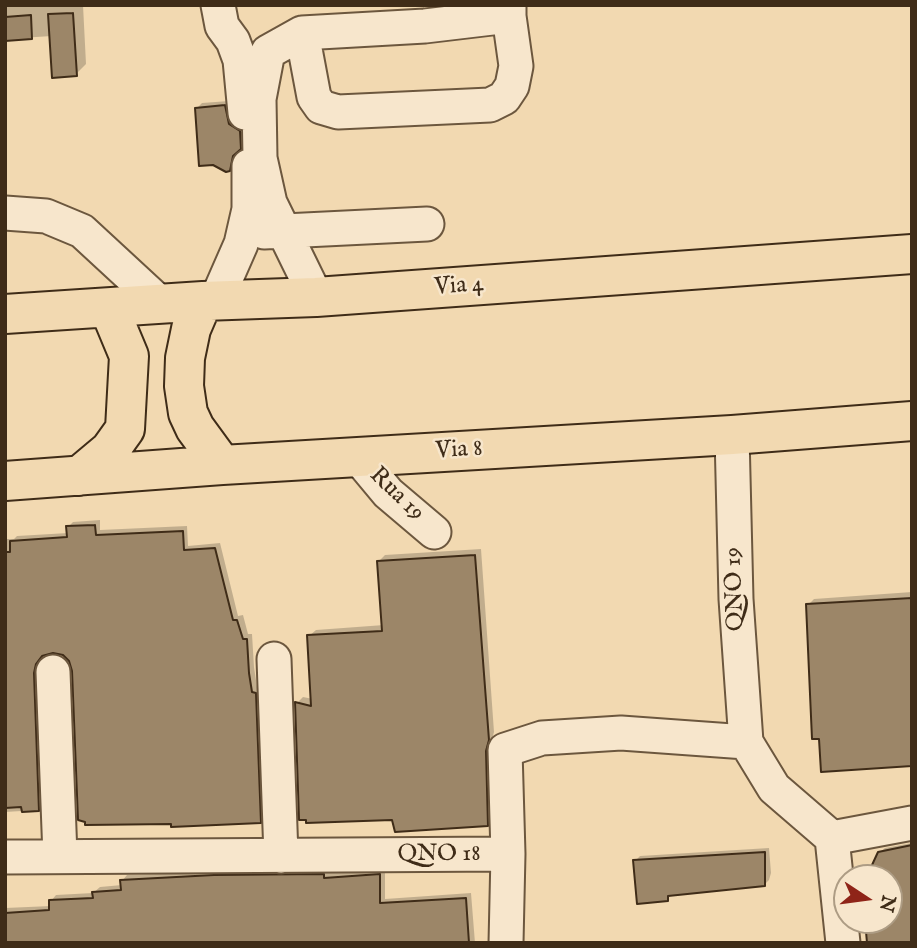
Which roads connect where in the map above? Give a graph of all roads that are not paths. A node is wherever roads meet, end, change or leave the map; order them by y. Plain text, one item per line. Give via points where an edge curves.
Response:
1 (218, 5) edge
2 (509, 11) edge
3 (302, 33) junction
4 (5, 213) edge
5 (427, 224) dead end
6 (282, 231) junction
7 (244, 232) junction
8 (912, 254) edge
9 (316, 297) junction
10 (209, 301) junction
11 (160, 304) junction
12 (109, 308) junction
13 (5, 314) edge
14 (912, 421) edge
15 (732, 435) junction
16 (358, 457) junction
17 (222, 465) junction
18 (79, 476) junction
19 (5, 481) edge
20 (435, 532) dead end
21 (274, 659) dead end
22 (53, 672) dead end
23 (746, 742) junction
24 (912, 823) edge
25 (832, 838) junction
26 (508, 854) junction
27 (60, 856) junction
28 (281, 856) junction
29 (5, 857) edge
30 (506, 943) edge
31 (843, 943) edge

1 - 7 street via 222,26 240,60 249,160
2 - 3 street via 425,26
2 - 3 street via 516,66 512,86 490,105 338,112 321,107 314,97
3 - 6 street via 268,52 259,99 260,158
4 - 11 street via 46,216 82,231
5 - 6 street
6 - 7 street
6 - 9 street
7 - 10 street
8 - 9 main road, Via 4
9 - 10 main road, Via 4
10 - 11 main road, Via 4
10 - 17 main road via 191,328 184,386 188,414
11 - 12 main road, Via 4
12 - 13 main road, Via 4
12 - 18 main road via 129,356 125,429 110,450
14 - 15 main road, Via 8
15 - 16 main road, Via 8
15 - 23 street, QNO 19 via 736,600
16 - 17 main road, Via 8
16 - 20 street, Rua 19 via 388,493
17 - 18 main road, Via 8
18 - 19 main road, Via 8
21 - 28 street
22 - 27 street
23 - 25 street, QNO 19 via 774,788
23 - 26 street via 621,733 542,738 505,750
24 - 25 street
25 - 31 street
26 - 28 street, QNO 18
26 - 30 street, QNO 18
27 - 28 street, QNO 18
27 - 29 street, QNO 18

